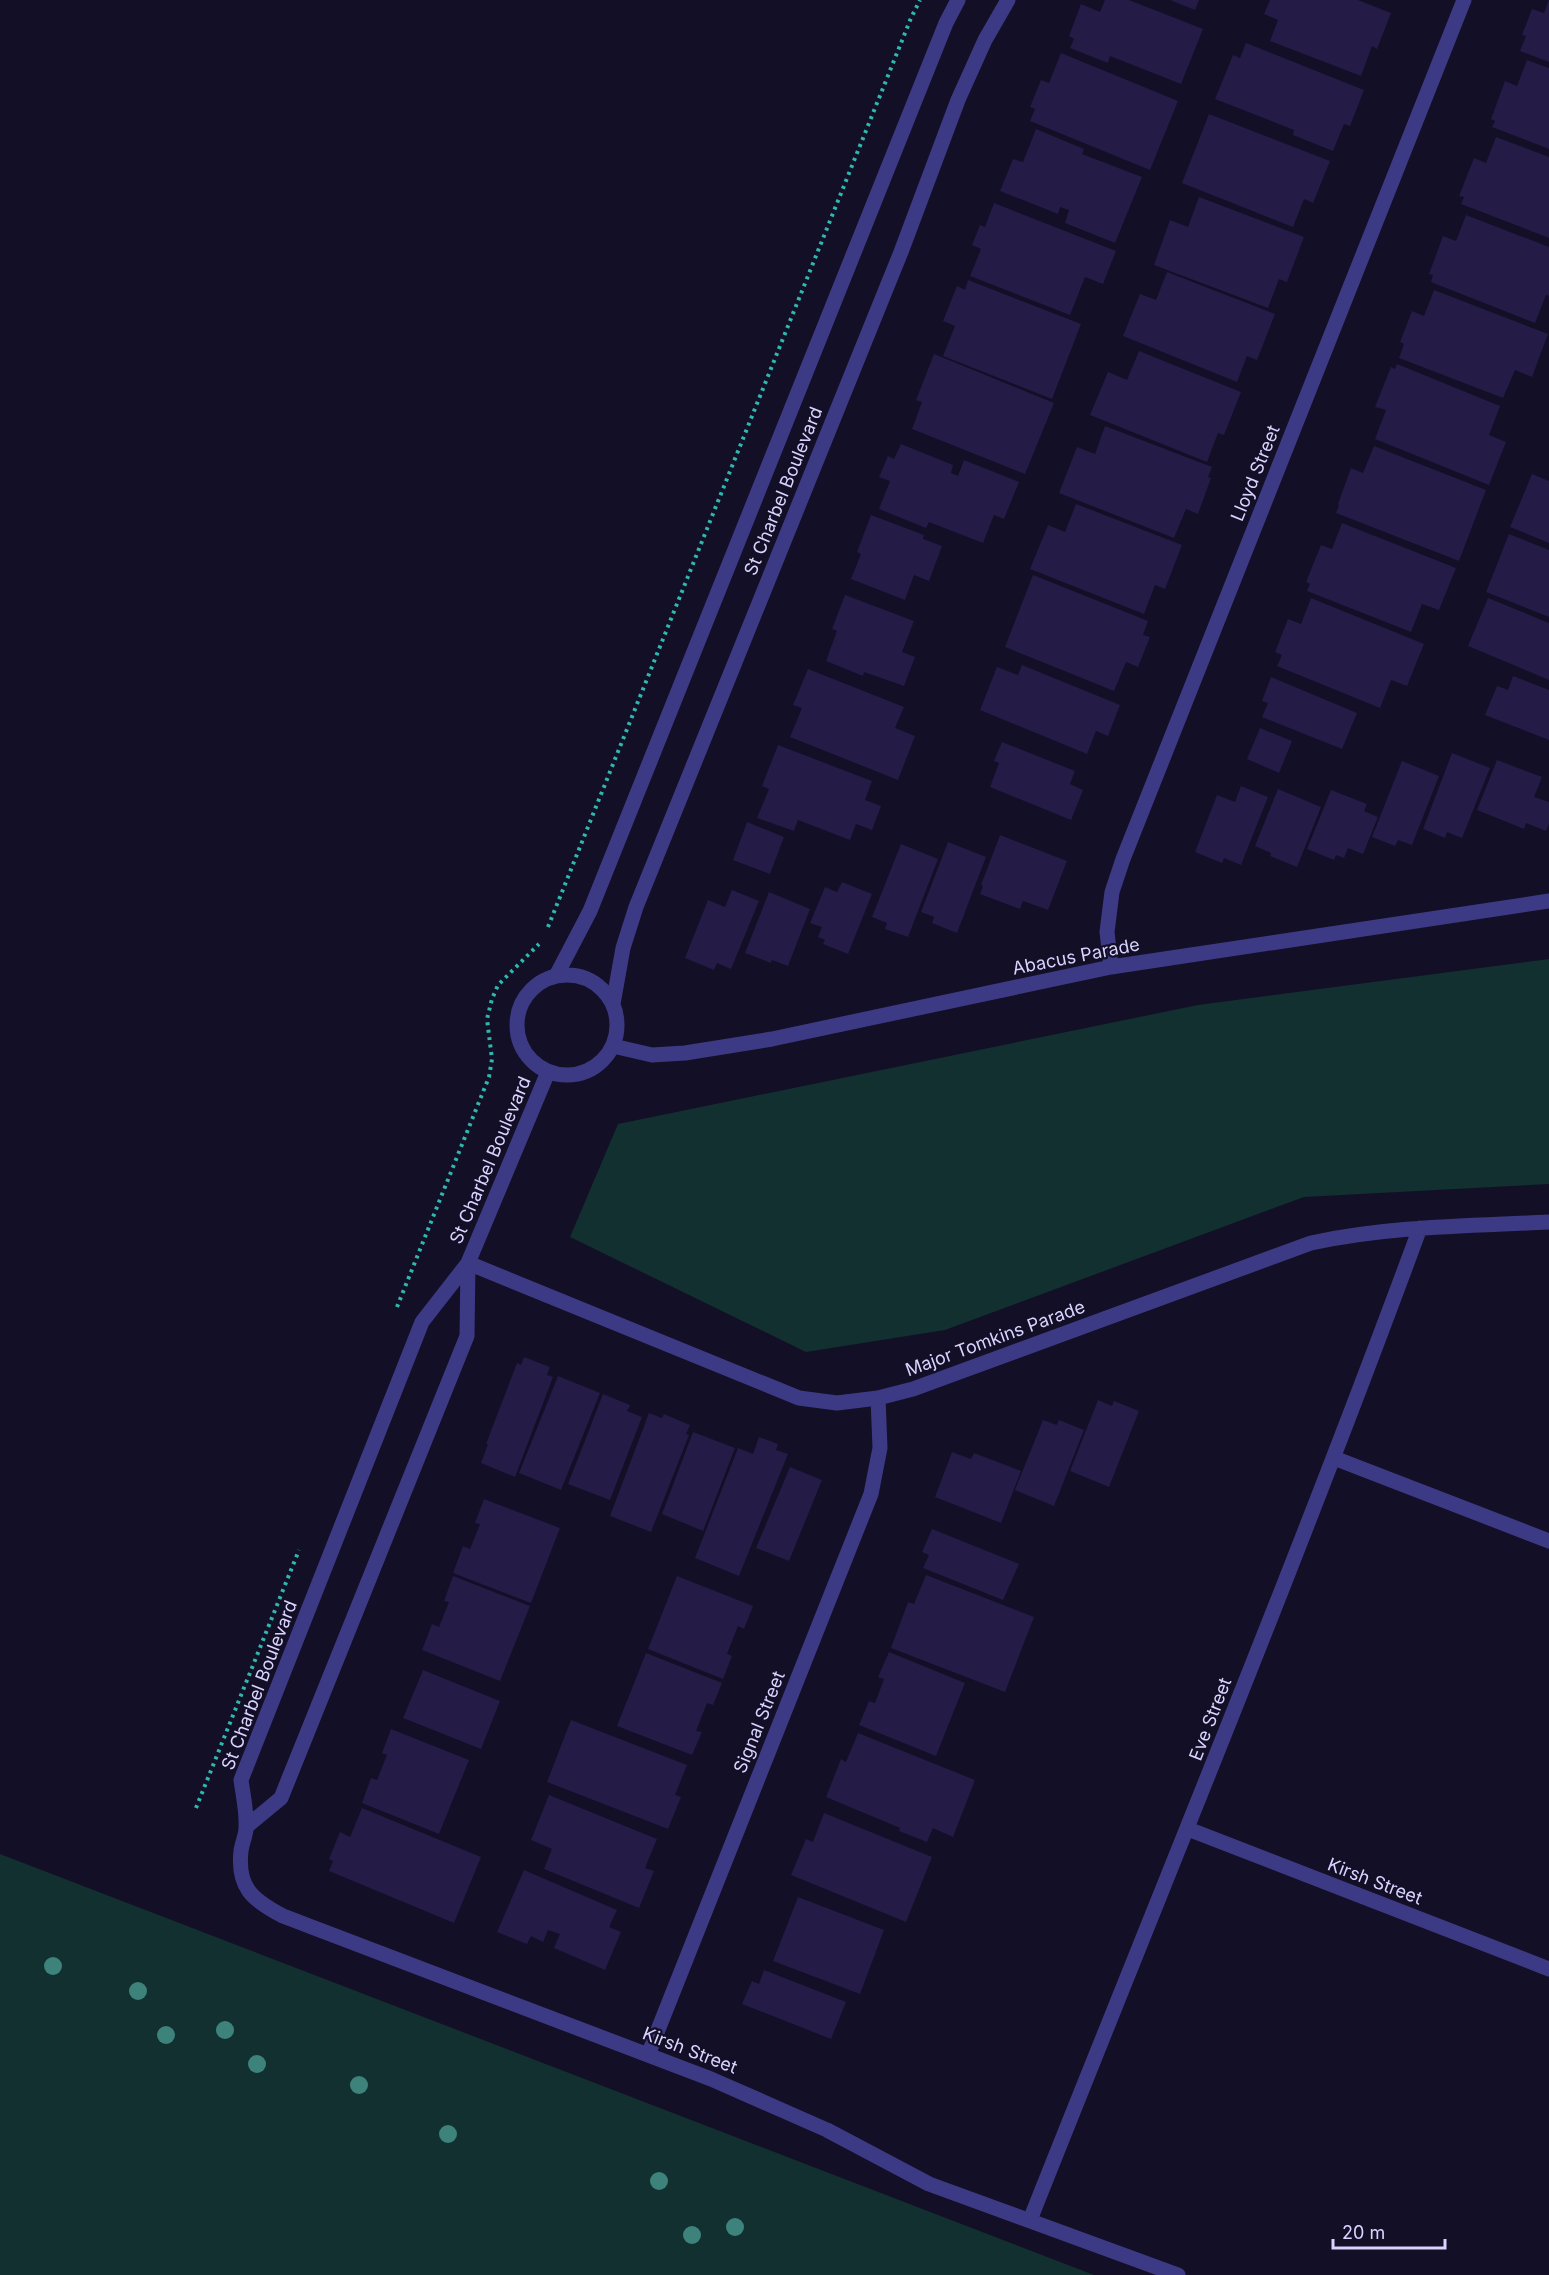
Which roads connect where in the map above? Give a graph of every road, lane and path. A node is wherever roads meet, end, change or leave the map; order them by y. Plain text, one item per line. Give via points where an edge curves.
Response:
1 (920, 0) edge
2 (958, 0) edge
3 (1008, 0) edge
4 (1464, 0) edge
5 (1549, 901) edge
6 (548, 928) dead end
7 (543, 937) dead end
8 (1111, 967) junction
9 (556, 976) junction
10 (613, 1004) junction
11 (613, 1046) junction
12 (548, 1072) junction
13 (1549, 1222) edge
14 (1420, 1228) junction
15 (468, 1263) junction
16 (393, 1318) dead end
17 (878, 1398) junction
18 (1334, 1458) junction
19 (1549, 1542) edge
20 (301, 1546) dead end
21 (196, 1808) dead end
22 (246, 1827) junction
23 (1188, 1829) junction
24 (1549, 1969) edge
25 (648, 2055) junction
26 (1030, 2220) junction
27 (1178, 2275) edge

1 - 6 path
2 - 9 street, St Charbel Boulevard via 594,901
3 - 10 street, St Charbel Boulevard via 958,100 901,252 636,907 623,948
4 - 8 street, Lloyd Street via 1123,859 1112,892 1107,932
5 - 8 street, Abacus Parade
7 - 16 path via 498,985 492,999 487,1019 492,1059 489,1077
8 - 11 street, Abacus Parade via 772,1039 685,1053 652,1055
9 - 10 street via 570,975 595,983
9 - 12 street via 529,992 517,1021 524,1052
10 - 11 street
11 - 12 street via 593,1068 563,1076
12 - 15 street, St Charbel Boulevard
13 - 14 street, Major Tomkins Parade
14 - 17 street, Major Tomkins Parade via 1359,1233 1311,1243 913,1389
14 - 18 street, Eve Street
15 - 17 street, Major Tomkins Parade via 800,1398 837,1403
15 - 22 street, St Charbel Boulevard via 422,1322 241,1780
15 - 22 street, St Charbel Boulevard via 467,1336 281,1798
17 - 25 street, Signal Street via 880,1448 871,1494
18 - 19 street
18 - 23 street, Eve Street
20 - 21 path
22 - 25 street, Kirsh Street via 240,1874 249,1894 264,1906
23 - 24 street, Kirsh Street
23 - 26 street, Eve Street
25 - 26 street, Kirsh Street via 803,2118 929,2184
26 - 27 street, Kirsh Street

